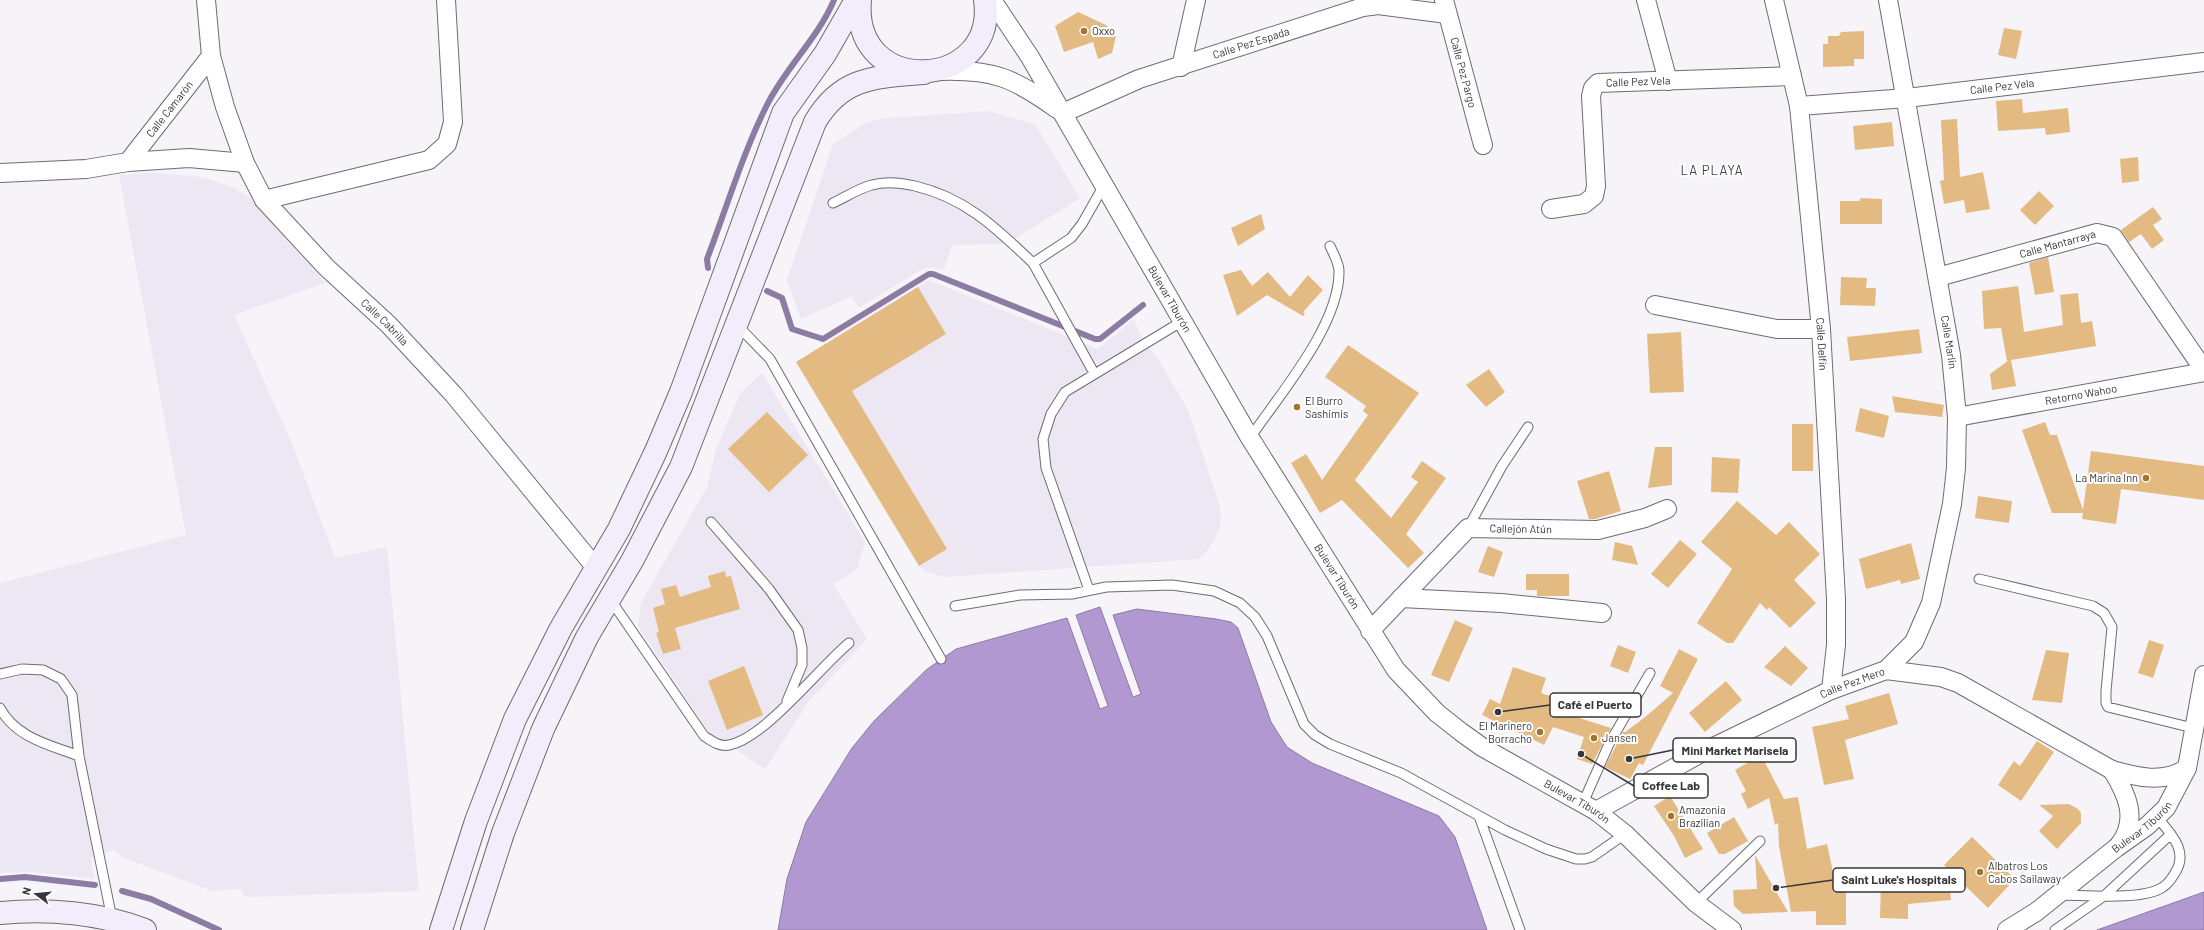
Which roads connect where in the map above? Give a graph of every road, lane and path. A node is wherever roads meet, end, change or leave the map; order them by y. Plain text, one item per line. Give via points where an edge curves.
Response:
1 (206, 0) edge
2 (446, 0) edge
3 (856, 0) edge
4 (860, 0) edge
5 (985, 0) edge
6 (992, 0) edge
7 (1196, 0) edge
8 (1646, 0) edge
9 (1774, 0) edge
10 (1888, 0) edge
11 (1446, 7) edge
12 (211, 56) junction
13 (2204, 62) edge
14 (1181, 67) junction
15 (931, 72) junction
16 (1792, 76) junction
17 (1668, 81) junction
18 (1907, 98) junction
19 (1799, 106) junction
20 (1062, 114) junction
21 (1483, 145) dead end
22 (128, 162) junction
23 (245, 163) junction
24 (0, 173) edge
25 (1103, 187) junction
26 (264, 200) junction
27 (833, 203) dead end
28 (1551, 209) dead end
29 (1330, 246) dead end
30 (1033, 263) junction
31 (1938, 277) junction
32 (1655, 304) dead end
33 (1181, 322) junction
34 (736, 325) junction
35 (1821, 330) junction
36 (2204, 371) edge
37 (1094, 373) junction
38 (1957, 417) junction
39 (1528, 427) dead end
40 (1250, 438) junction
41 (1667, 509) dead end
42 (710, 522) dead end
43 (1468, 528) junction
44 (596, 568) junction
45 (1980, 579) dead end
46 (1089, 590) junction
47 (609, 598) junction
48 (1400, 598) junction
49 (955, 606) dead end
50 (1602, 613) dead end
51 (1370, 631) junction
52 (849, 643) dead end
53 (941, 659) dead end
54 (1886, 670) junction
55 (1650, 673) dead end
56 (0, 674) edge
57 (2204, 675) edge
58 (1830, 690) junction
59 (785, 706) junction
60 (0, 708) edge
61 (2193, 728) junction
62 (79, 756) junction
63 (2187, 768) junction
64 (2112, 770) junction
65 (1589, 807) junction
66 (1479, 816) junction
67 (2157, 817) junction
68 (1625, 834) junction
69 (2171, 834) junction
70 (1760, 841) dead end
71 (2116, 848) junction
72 (2056, 895) junction
73 (2104, 896) junction
74 (1696, 903) junction
75 (0, 913) edge
76 (112, 920) junction
77 (145, 930) edge
78 (441, 930) edge
79 (472, 930) edge
80 (1520, 930) edge
81 (1732, 930) edge
82 (2007, 930) edge
83 (2055, 930) edge

1 - 12 street, Calle Cabrilla
2 - 26 street via 453,122 447,144 429,160
3 - 44 street via 825,54 783,113 678,398 622,522
4 - 15 street via 862,29 875,51 895,66 914,72
5 - 15 street via 985,19 976,42 960,60
6 - 20 street, Bulevar Tiburón via 1030,57
7 - 14 street
8 - 17 street
9 - 16 street, Calle Delfín
10 - 18 street, Calle Marlin
11 - 14 street, Calle Pez Espada via 1363,7
11 - 21 street, Calle Pez Pargo
12 - 22 street, Calle Camarón
12 - 23 street, Calle Cabrilla via 225,107
13 - 18 street, Calle Pez Vela
14 - 20 street, Calle Pez Espada via 1140,79
15 - 20 street, Bulevar Tiburón via 967,70 1013,80 1034,92
15 - 34 street via 862,80 841,90 821,112 809,133
16 - 17 street, Calle Pez Vela
16 - 19 street, Calle Delfín
17 - 28 street, Calle Pez Vela via 1603,82 1593,88 1591,96 1596,186 1594,196 1584,204
18 - 19 street, Calle Pez Vela
18 - 31 street, Calle Marlin
19 - 35 street, Calle Delfín
20 - 25 street, Bulevar Tiburón
22 - 23 street via 189,158
22 - 24 street via 86,169
23 - 26 street, Calle Cabrilla
25 - 30 lane via 1071,238
25 - 33 street, Bulevar Tiburón
26 - 44 street, Calle Cabrilla via 326,268 389,325 454,395
27 - 30 lane via 872,184 902,183 934,190 962,203 992,224
29 - 40 lane via 1339,270 1336,296 1329,317 1319,338
30 - 37 lane
31 - 36 street, Calle Mantarraya via 2097,232 2105,234 2113,237
31 - 38 street, Calle Marlin via 1951,355
32 - 35 street via 1777,329
33 - 37 lane
33 - 40 street, Bulevar Tiburón
34 - 47 street via 681,468 632,561
34 - 53 lane via 770,359
35 - 58 street, Calle Delfín via 1836,600 1836,645
36 - 38 street, Retorno Wahoo
37 - 46 lane via 1065,392 1051,414 1043,439 1046,468
38 - 54 street, Calle Marlin via 1952,504 1931,603 1914,642
39 - 43 lane via 1502,466
40 - 51 street, Bulevar Tiburón
41 - 43 street, Callejón Atún via 1645,518 1598,530
42 - 59 lane via 769,589 798,630 802,665
43 - 48 street
44 - 78 street via 561,628 515,719 476,820
45 - 61 lane via 2092,606 2104,613 2112,627 2106,691 2108,707
46 - 49 lane via 1072,594 1020,595
46 - 66 lane via 1106,587 1178,585 1214,591 1240,603 1255,617 1267,636 1304,724 1315,735 1330,744 1401,773
47 - 59 lane via 704,736 718,745 728,745 742,740 770,721
47 - 79 street via 543,729 503,833
48 - 50 street via 1501,603
48 - 51 street
51 - 65 street, Bulevar Tiburón via 1396,670 1437,713 1482,747
52 - 59 lane
54 - 58 street, Calle Pez Mero
54 - 64 street, Calle Pez Mero via 1941,677 1958,683
55 - 65 lane via 1609,744
56 - 62 lane via 22,669 43,670 61,679 72,695
57 - 61 street, Bulevar Tiburón
58 - 65 street, Calle Pez Mero
60 - 62 lane via 12,725 25,735
61 - 63 street, Bulevar Tiburón
62 - 76 lane
63 - 64 street, Calle Pez Mero via 2179,773 2155,778
63 - 67 street, Bulevar Tiburón via 2172,798
64 - 71 street, Calle Pez Mero via 2125,792 2130,815 2126,834
65 - 68 street, Bulevar Tiburón
66 - 68 lane via 1519,837 1576,859 1592,857
66 - 80 lane
67 - 69 lane
67 - 71 street, Bulevar Tiburón
68 - 74 street, Bulevar Tiburón
69 - 73 lane
69 - 73 lane via 2180,848 2181,856 2178,868 2164,887 2154,892 2128,896
70 - 74 lane
71 - 72 street, Bulevar Tiburón
72 - 73 lane
72 - 82 street, Bulevar Tiburón via 2036,912
73 - 83 lane
74 - 81 street, Bulevar Tiburón
75 - 76 street via 61,913
76 - 77 street

